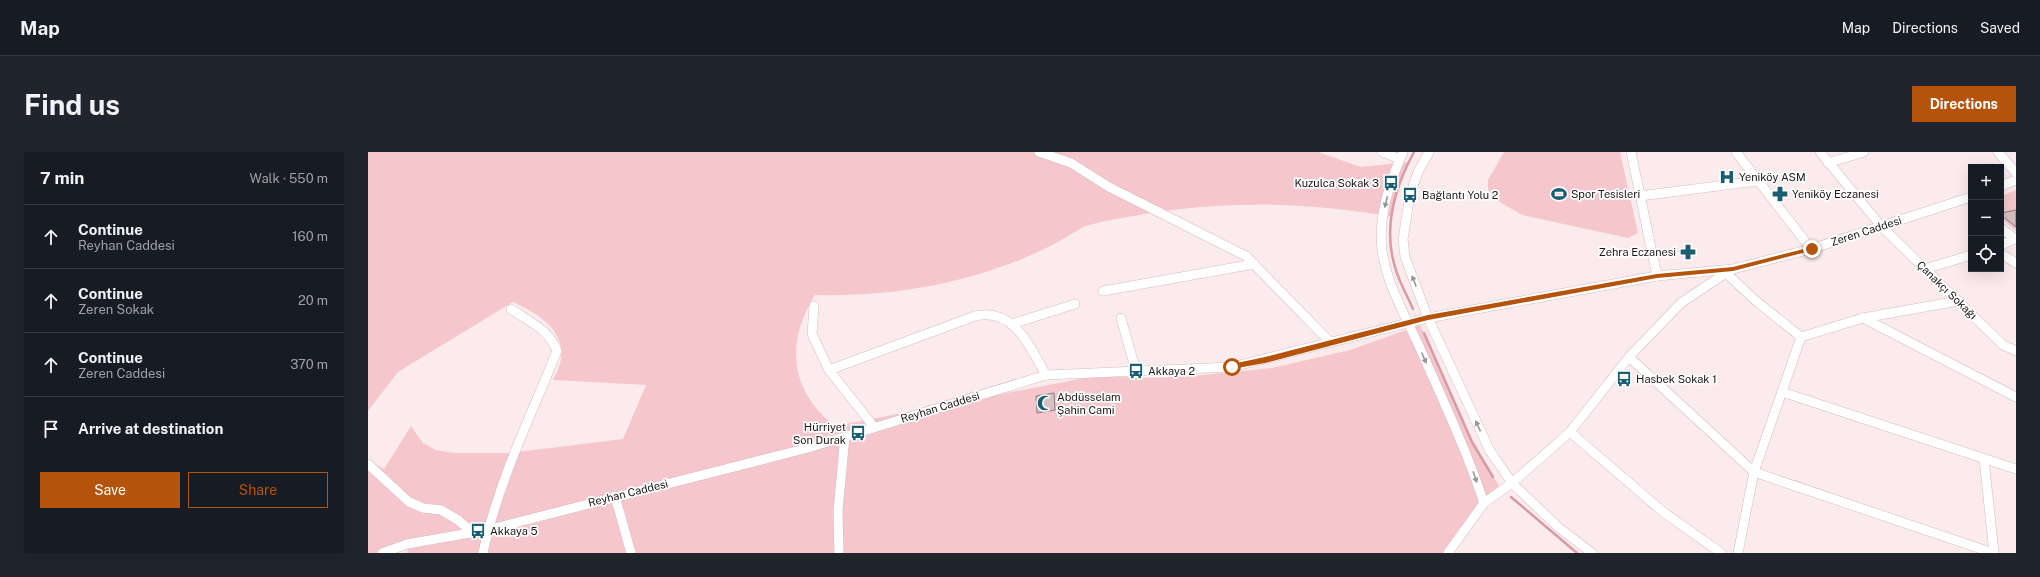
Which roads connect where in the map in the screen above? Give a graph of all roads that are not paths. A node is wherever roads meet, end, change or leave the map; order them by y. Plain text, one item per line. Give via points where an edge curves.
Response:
1 (1039, 152) edge
2 (1382, 152) edge
3 (1430, 152) edge
4 (1631, 152) edge
5 (1736, 152) edge
6 (1820, 152) edge
7 (1864, 152) edge
8 (1998, 152) edge
9 (1401, 155) edge
10 (1828, 163) junction
11 (2016, 173) edge
12 (2016, 180) edge
13 (1757, 181) junction
14 (2004, 185) edge
15 (1640, 196) junction
16 (1968, 200) edge
17 (1880, 226) junction
18 (2004, 230) edge
19 (2004, 244) edge
20 (1812, 249) junction
21 (1968, 256) edge
22 (2004, 256) edge
23 (2016, 263) edge
24 (1254, 264) junction
25 (1926, 269) junction
26 (1730, 271) junction
27 (1657, 276) junction
28 (1103, 291) dead end
29 (1958, 300) junction
30 (1075, 304) dead end
31 (814, 306) dead end
32 (511, 309) dead end
33 (1121, 318) dead end
34 (1428, 318) junction
35 (1863, 318) junction
36 (1408, 322) junction
37 (1012, 324) junction
38 (1802, 337) junction
39 (1330, 342) junction
40 (2016, 351) edge
41 (1629, 357) junction
42 (829, 370) junction
43 (1136, 371) junction
44 (1046, 375) junction
45 (1782, 392) junction
46 (2016, 397) edge
47 (874, 427) junction
48 (1570, 432) junction
49 (845, 436) junction
50 (1984, 458) junction
51 (368, 464) edge
52 (2016, 469) edge
53 (1754, 472) junction
54 (1512, 483) junction
55 (615, 496) junction
56 (1484, 503) junction
57 (479, 531) junction
58 (382, 553) edge
59 (483, 553) edge
60 (631, 553) edge
61 (839, 553) edge
62 (1448, 553) edge
63 (1592, 553) edge
64 (1721, 553) edge
65 (1738, 553) edge
66 (1994, 553) edge

1 - 24 street via 1071,163 1109,187 1246,256
2 - 9 street
34 -> 3 street via 1405,258 1403,239 1410,195 1418,172
4 - 15 street
5 - 13 street
6 - 10 street, Çanakçı Sokağı
7 - 10 street
8 - 11 street
9 -> 36 street via 1386,204 1381,242 1387,270
10 - 17 street, Çanakçı Sokağı
12 - 14 street
13 - 15 street
13 - 20 street
15 - 27 street
16 - 17 street, Zeren Caddesi
17 - 20 street, Zeren Caddesi
17 - 25 street, Çanakçı Sokağı
18 - 19 street via 2015,239
20 - 26 street, Zeren Caddesi
21 - 25 street
22 - 23 street
24 - 28 street
24 - 39 street
25 - 29 street, Çanakçı Sokağı
26 - 27 street, Zeren Caddesi
26 - 38 street via 1756,301
26 - 41 street via 1681,303
27 - 34 street, Zeren Caddesi
29 - 35 street
29 - 40 street, Çanakçı Sokağı via 2003,345
30 - 37 street
31 - 42 street via 812,334
32 - 57 street via 550,337 556,343 557,351
33 - 43 street
34 - 36 street, Zeren Caddesi
54 -> 34 street via 1490,451
35 - 38 street
35 - 46 street
36 - 39 street, Reyhan Caddesi
36 -> 56 street via 1460,438
37 - 42 street via 992,314 975,316
37 - 44 street
38 - 45 street
39 - 43 street, Reyhan Caddesi via 1232,367
41 - 48 street
41 - 53 street
42 - 47 street
43 - 44 street, Reyhan Caddesi
44 - 47 street, Reyhan Caddesi
45 - 50 street
45 - 53 street
47 - 49 street, Reyhan Caddesi
48 - 54 street
48 - 64 street via 1682,527
49 - 55 street, Reyhan Caddesi via 808,448
49 - 61 street via 838,512
50 - 52 street
50 - 66 street
51 - 57 street via 409,502 423,508 441,510
53 - 65 street
53 - 66 street
54 - 56 street
54 - 63 street via 1558,527
55 - 57 street, Reyhan Caddesi
55 - 60 street
56 - 62 street
57 - 58 street, Reyhan Caddesi via 407,544
57 - 59 street

